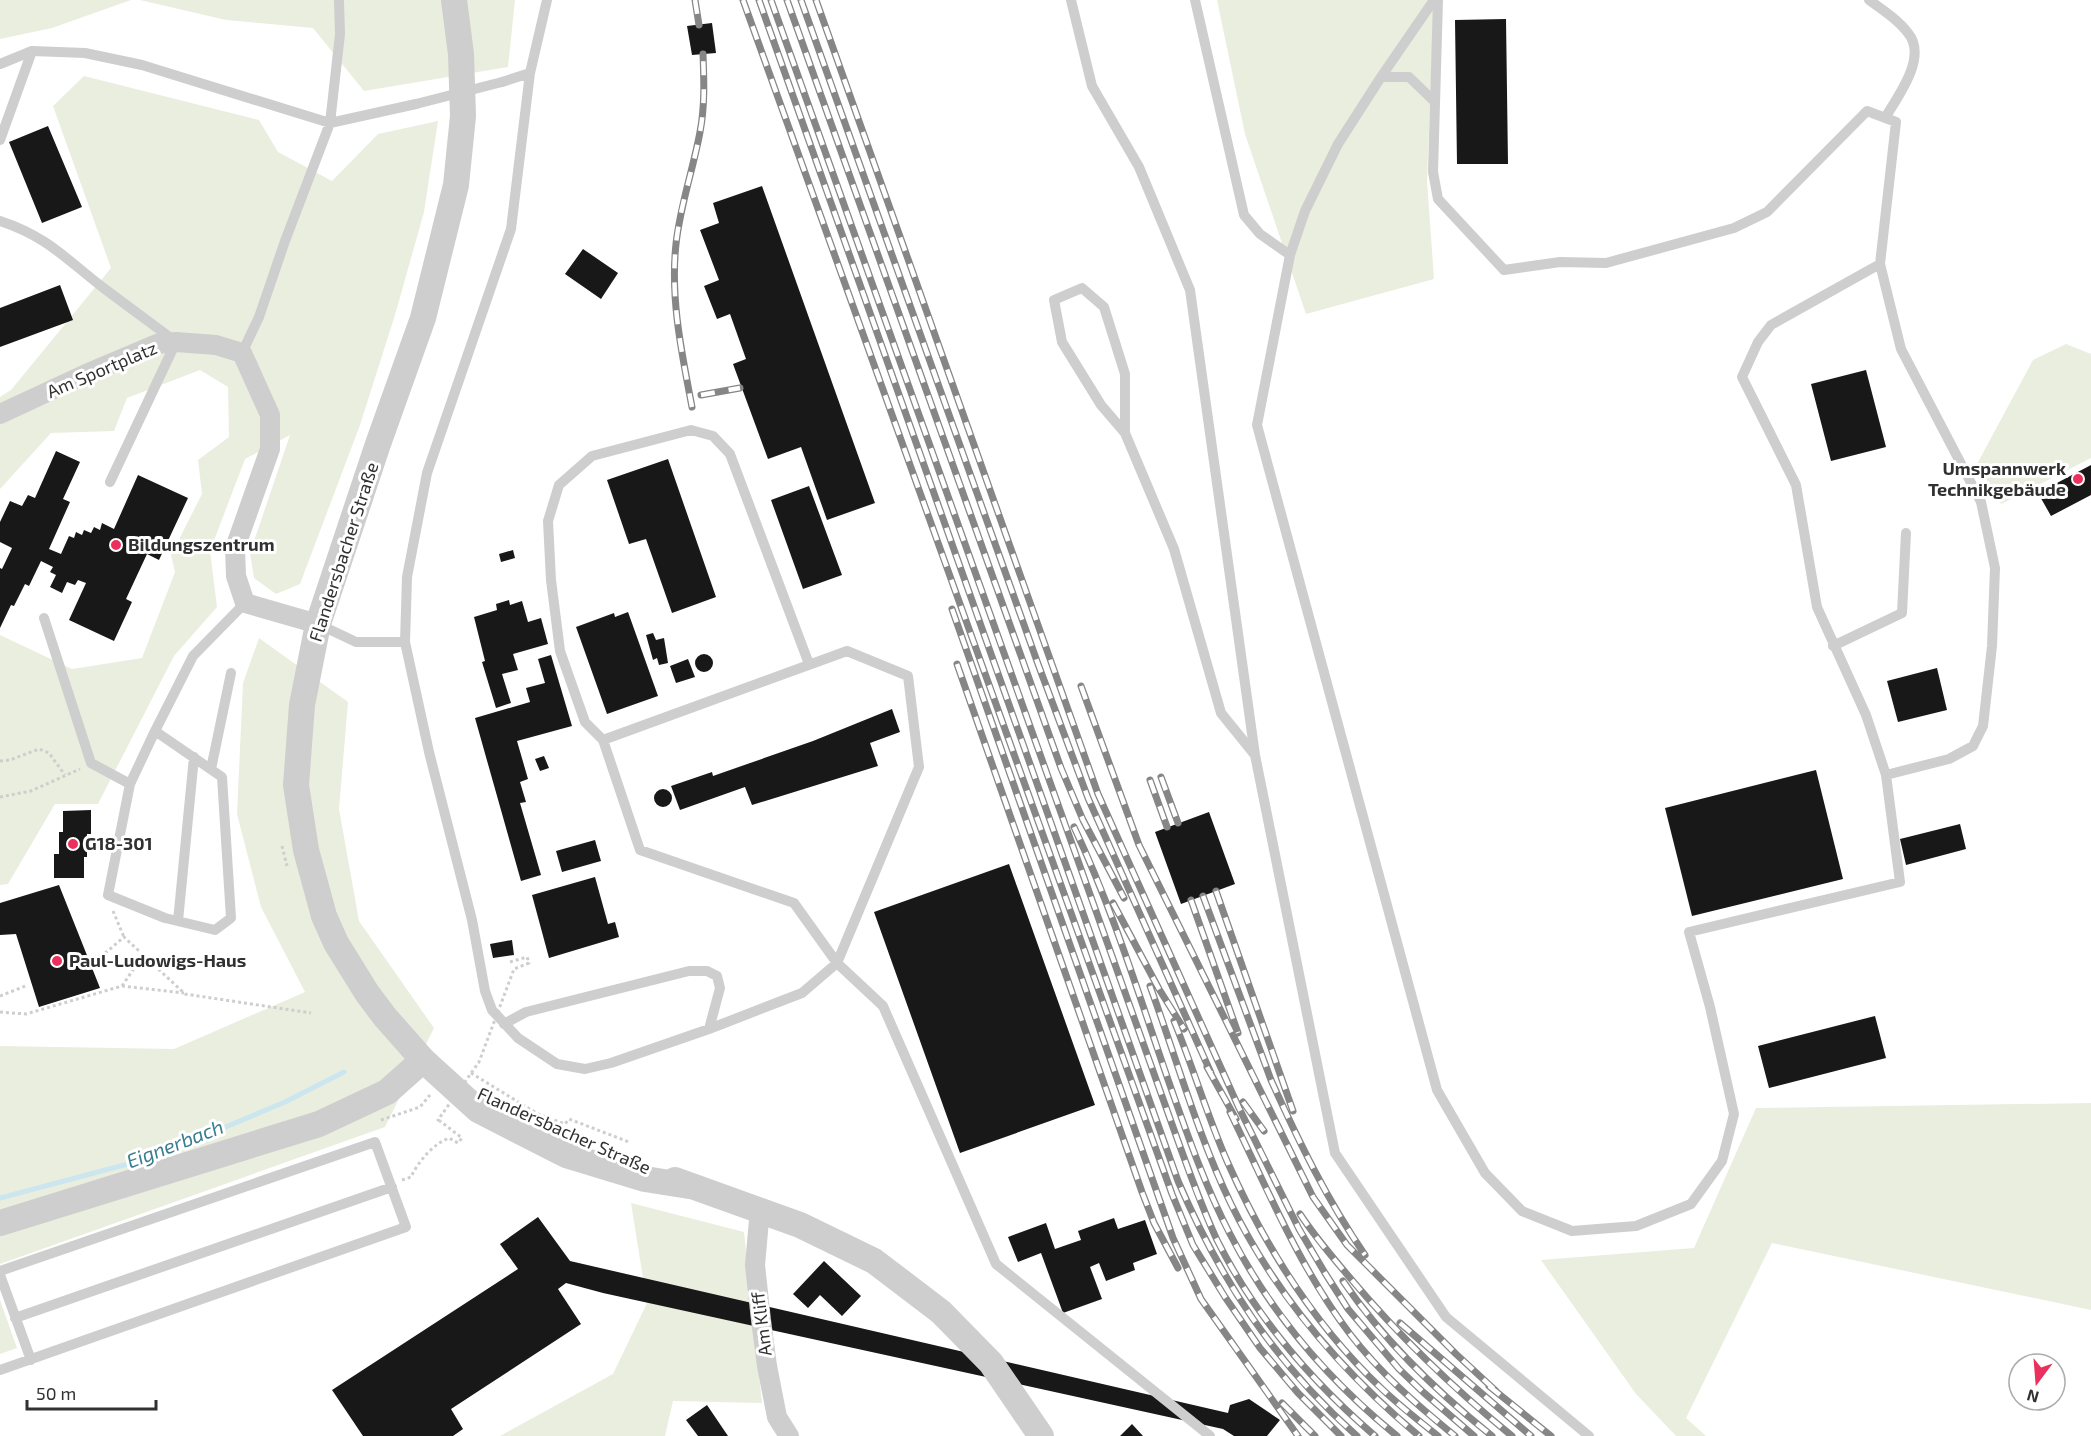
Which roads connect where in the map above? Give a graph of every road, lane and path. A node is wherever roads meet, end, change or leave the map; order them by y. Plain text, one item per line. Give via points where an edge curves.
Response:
1 (339, 0) edge
2 (453, 0) edge
3 (547, 0) edge
4 (1071, 0) edge
5 (1195, 0) edge
6 (1436, 0) edge
7 (1869, 0) edge
8 (32, 51) junction
9 (0, 64) edge
10 (530, 73) junction
11 (1381, 77) junction
12 (1435, 102) junction
13 (1885, 118) junction
14 (330, 123) junction
15 (0, 140) edge
16 (0, 221) edge
17 (1290, 255) junction
18 (1880, 264) junction
19 (176, 342) junction
20 (242, 353) junction
21 (0, 414) edge
22 (1125, 433) junction
23 (110, 482) dead end
24 (1906, 533) dead end
25 (246, 603) junction
26 (44, 618) dead end
27 (318, 624) junction
28 (405, 642) junction
29 (1833, 646) junction
30 (809, 664) junction
31 (231, 673) dead end
32 (155, 731) junction
33 (603, 740) junction
34 (1255, 754) junction
35 (194, 757) junction
36 (0, 761) edge
37 (211, 769) junction
38 (1886, 775) junction
39 (130, 784) junction
40 (0, 797) edge
41 (282, 845) dead end
42 (287, 867) dead end
43 (108, 895) junction
44 (178, 921) junction
45 (124, 937) junction
46 (143, 954) junction
47 (96, 961) dead end
48 (510, 962) dead end
49 (837, 963) junction
50 (28, 985) dead end
51 (122, 986) junction
52 (185, 994) junction
53 (0, 996) edge
54 (0, 1012) edge
55 (311, 1013) dead end
56 (504, 1024) junction
57 (709, 1029) junction
58 (465, 1069) dead end
59 (434, 1078) junction
60 (450, 1107) dead end
61 (629, 1142) dead end
62 (391, 1185) junction
63 (760, 1209) junction
64 (0, 1223) edge
65 (0, 1273) edge
66 (15, 1318) junction
67 (31, 1360) junction
68 (0, 1370) edge
69 (789, 1436) edge
70 (1041, 1436) edge
71 (1210, 1436) edge
72 (1589, 1436) edge

1 - 14 lane via 340,34
2 - 27 street, Flandersbacher Straße via 461,54 463,116 456,185 423,318
3 - 10 lane
4 - 34 lane via 1092,86 1138,167 1190,290
5 - 17 lane via 1244,215 1260,234
6 - 11 lane
6 - 12 lane
7 - 13 lane via 1910,35 1915,50 1912,69
8 - 9 lane
8 - 14 lane via 85,53 142,65
8 - 15 lane
10 - 14 lane, bridge
10 - 28 lane via 511,229 427,473 407,577
11 - 12 lane via 1409,77
11 - 17 lane via 1338,144 1305,211
12 - 13 lane via 1433,172 1438,199 1504,270 1560,262 1606,263 1734,228 1767,212 1867,111
13 - 18 lane via 1896,122
14 - 20 lane via 260,317
16 - 19 lane via 47,242
17 - 38 lane via 1257,425 1437,1090 1485,1173 1522,1211 1572,1232 1635,1226 1691,1204 1722,1161 1734,1114 1689,932 1900,882
18 - 29 lane via 1771,325 1758,342 1742,378 1796,485 1817,607
18 - 38 lane via 1901,349 1981,502 1995,568 1983,726 1973,746 1950,759
19 - 20 street, Am Sportplatz via 216,345
19 - 21 street, Am Sportplatz via 156,344
19 - 23 lane
20 - 25 street via 270,416 270,449 236,548 236,576
22 - 22 lane via 1125,374 1104,308 1082,288 1054,300 1062,342 1101,405
22 - 34 lane via 1174,549 1221,714
24 - 29 lane via 1902,614
25 - 27 street
25 - 32 lane via 193,656
26 - 39 lane via 91,763
27 - 28 lane via 356,642
27 - 59 street, Flandersbacher Straße via 302,705 296,785 306,850 324,916 336,942 367,993
28 - 56 lane via 472,920 485,991 492,1010
29 - 38 lane via 1866,715
30 - 33 lane
30 - 33 lane via 730,454 713,436 691,430 592,456 559,485 549,521 551,580 560,651 585,722
30 - 49 lane via 847,651 908,676 919,767
31 - 37 lane
32 - 35 lane
32 - 39 lane
33 - 49 lane via 640,850 794,903
34 - 72 lane via 1335,1154 1446,1317
35 - 37 lane
35 - 44 lane
36 - 40 path via 39,749 49,753 65,776 31,791
37 - 44 lane via 222,777 231,918 215,930
39 - 43 lane
41 - 42 path
43 - 44 lane
43 - 45 path
45 - 46 path
45 - 47 path
46 - 51 path
46 - 52 path
48 - 62 path, bridge via 527,957 529,963 514,969 479,1062 438,1120 462,1138 458,1143 449,1138 442,1141 416,1165 411,1177
49 - 57 lane via 802,993
49 - 71 lane via 883,1005 996,1264
50 - 53 path
51 - 52 path
51 - 54 path via 26,1014
52 - 55 path
56 - 57 lane via 557,1064 585,1069
56 - 57 lane via 526,1012 689,971 707,971 717,976 720,988
58 - 61 path via 538,1114 565,1124 569,1119
59 - 60 path
59 - 63 street, Flandersbacher Straße via 478,1110 566,1155 645,1179 689,1186
59 - 64 street via 387,1092 319,1124
62 - 65 lane via 375,1142
62 - 66 lane
62 - 67 lane via 406,1227
63 - 69 street, Am Kliff via 756,1265 761,1320 777,1417
63 - 70 street, Flandersbacher Straße via 874,1261 941,1312 991,1364
65 - 66 lane
66 - 67 lane
67 - 68 lane

